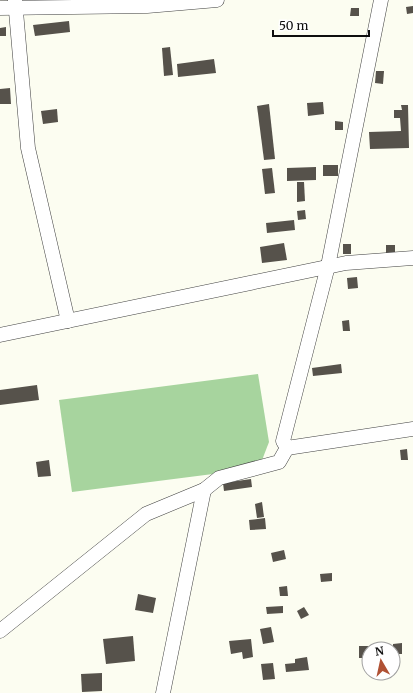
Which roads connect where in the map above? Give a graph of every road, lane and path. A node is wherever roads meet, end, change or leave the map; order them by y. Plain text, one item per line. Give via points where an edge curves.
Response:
1 (218, 0) edge
2 (381, 0) edge
3 (147, 3) edge
4 (16, 4) edge
5 (0, 8) edge
6 (413, 258) edge
7 (328, 266) junction
8 (68, 321) junction
9 (0, 335) edge
10 (413, 430) edge
11 (287, 448) junction
12 (204, 490) junction
13 (0, 631) edge
14 (163, 693) edge

1 - 3 street
2 - 7 street
3 - 4 street
4 - 5 street
4 - 8 street via 28,148
6 - 7 street via 346,262
7 - 8 street
7 - 11 street via 283,441
8 - 9 street
10 - 11 street
11 - 12 street via 279,462 219,478
12 - 13 street via 146,514
12 - 14 street

